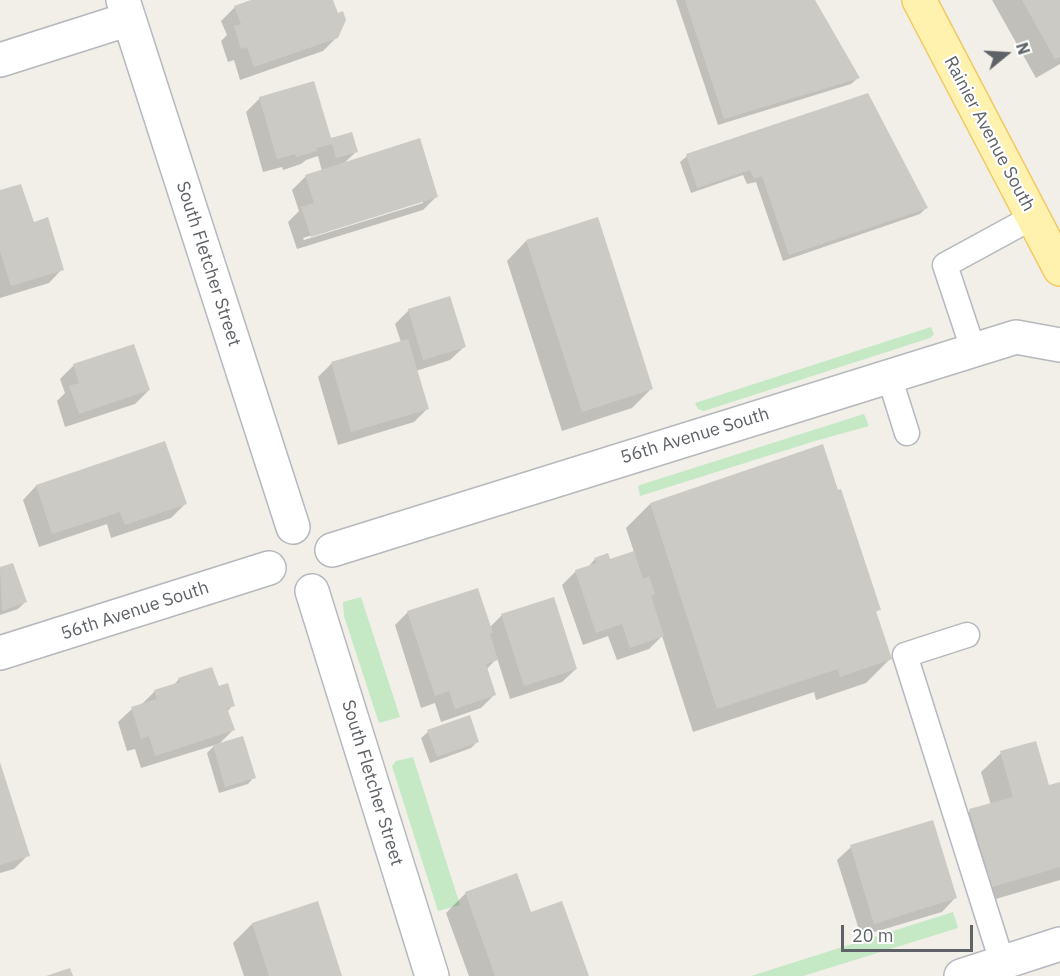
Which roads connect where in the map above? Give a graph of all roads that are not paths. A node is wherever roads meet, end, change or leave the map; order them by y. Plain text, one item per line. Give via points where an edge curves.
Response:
1 (919, 0) edge
2 (126, 10) edge
3 (0, 60) edge
4 (1033, 217) junction
5 (1060, 269) edge
6 (1060, 345) edge
7 (973, 350) junction
8 (889, 376) junction
9 (907, 433) dead end
10 (292, 527) junction
11 (332, 550) junction
12 (270, 568) junction
13 (312, 591) junction
14 (967, 635) dead end
15 (0, 653) edge
16 (1060, 944) edge
17 (1002, 962) junction
18 (432, 976) edge
19 (961, 976) edge

1 - 4 main road, Rainier Avenue South
2 - 3 street
2 - 10 street, South Fletcher Street
4 - 5 main road, Rainier Avenue South
4 - 7 lane via 945,265
6 - 7 street, 56th Avenue South via 1016,337
7 - 8 street, 56th Avenue South
8 - 9 lane
8 - 11 street, 56th Avenue South
10 - 11 street via 315,530
10 - 12 street via 274,540 269,550
11 - 13 street via 331,574
12 - 13 street via 276,582 285,589
12 - 15 street, 56th Avenue South
13 - 18 street, South Fletcher Street
14 - 17 lane via 905,655
16 - 17 street
17 - 19 street

